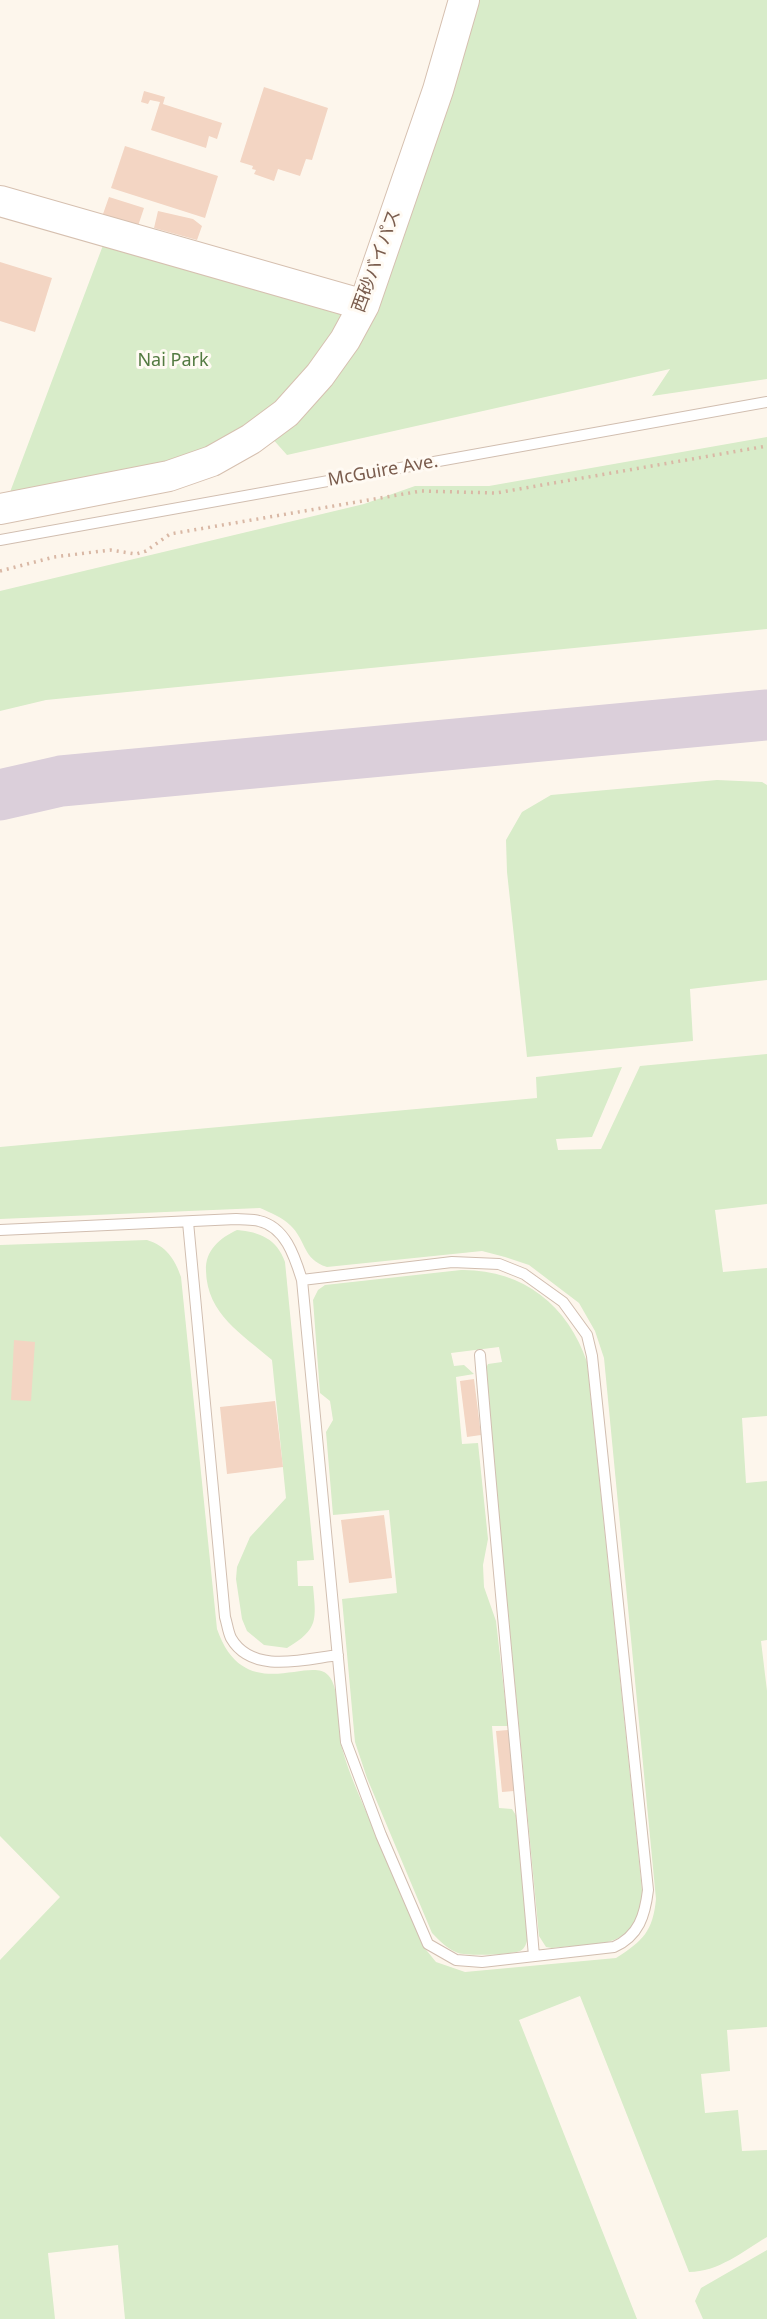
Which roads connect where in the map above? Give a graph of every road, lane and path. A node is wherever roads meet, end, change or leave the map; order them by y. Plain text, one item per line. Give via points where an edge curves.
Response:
1 (464, 0) edge
2 (0, 201) edge
3 (364, 305) junction
4 (767, 402) edge
5 (767, 446) edge
6 (0, 509) edge
7 (0, 540) edge
8 (0, 571) edge
9 (188, 1222) junction
10 (0, 1230) edge
11 (302, 1280) junction
12 (480, 1354) dead end
13 (338, 1655) junction
14 (534, 1956) junction

1 - 3 street, 西砂バイパス
2 - 3 street
3 - 6 street, 西砂バイパス via 320,375 286,413 222,456 169,476
4 - 7 lane, McGuire Ave.
5 - 8 path via 496,493 421,491 170,534 136,554 110,550 54,557
9 - 10 lane
9 - 11 lane via 262,1221 293,1251
9 - 13 lane via 225,1617 232,1639 250,1656 280,1663
11 - 13 lane
11 - 14 lane via 452,1262 499,1264 546,1288 563,1302 587,1335 593,1356 648,1890 645,1913 627,1941 614,1947
12 - 14 lane
13 - 14 lane via 346,1742 428,1944 456,1960

